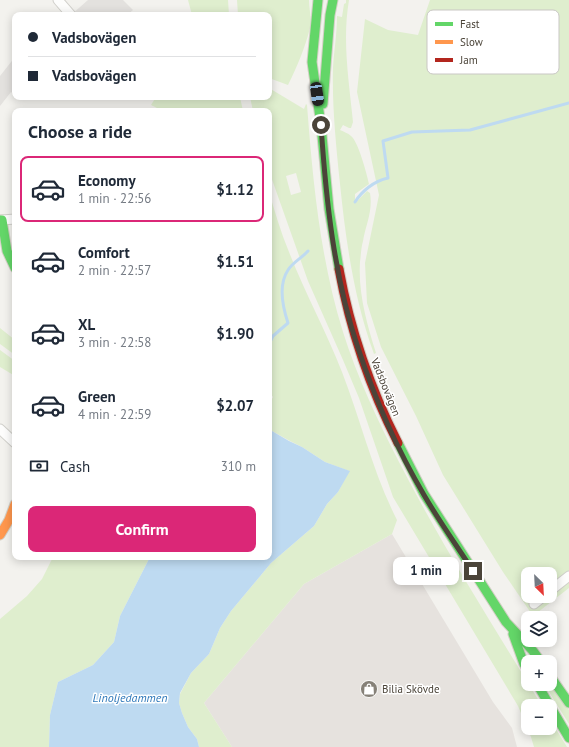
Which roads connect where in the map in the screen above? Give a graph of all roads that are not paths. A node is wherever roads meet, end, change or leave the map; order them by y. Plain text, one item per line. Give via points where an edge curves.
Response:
1 (58, 0) edge
2 (318, 0) edge
3 (332, 0) edge
4 (68, 12) edge
5 (321, 125) junction
6 (12, 218) edge
7 (1, 220) edge
8 (12, 263) edge
9 (0, 429) edge
10 (12, 440) edge
11 (12, 512) edge
12 (0, 535) edge
13 (569, 576) edge
14 (557, 585) edge
15 (511, 629) junction
16 (536, 655) edge
17 (521, 656) edge
18 (557, 686) edge
19 (541, 691) edge
20 (569, 703) edge
21 (569, 738) edge

1 - 4 street
2 - 5 main road, Vadsbovägen via 312,62
3 - 5 main road, Vadsbovägen
5 - 15 main road, Vadsbovägen via 332,236 358,349 388,424 424,494
6 - 7 street
7 - 8 main road
9 - 10 street
11 - 12 main road
13 - 14 street
15 - 16 main road, Vadsbovägen
15 - 17 main road, Vadsbovägen
18 - 20 main road
19 - 21 main road

